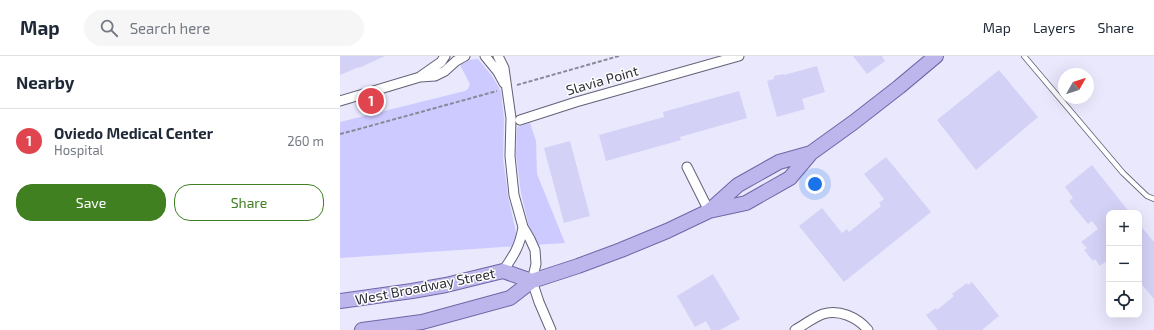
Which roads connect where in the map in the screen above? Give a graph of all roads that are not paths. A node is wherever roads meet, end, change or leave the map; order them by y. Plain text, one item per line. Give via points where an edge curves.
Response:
1 (445, 56) edge
2 (465, 56) edge
3 (485, 56) edge
4 (498, 56) edge
5 (740, 56) edge
6 (936, 56) edge
7 (1024, 56) edge
8 (420, 77) junction
9 (507, 88) junction
10 (340, 101) edge
11 (520, 120) dead end
12 (812, 153) junction
13 (688, 167) dead end
14 (1154, 199) edge
15 (709, 211) junction
16 (523, 227) junction
17 (503, 271) junction
18 (532, 281) junction
19 (340, 301) edge
20 (383, 329) edge
21 (362, 330) edge
22 (551, 330) edge
23 (795, 330) edge
24 (868, 330) edge

1 - 8 street via 441,62
2 - 8 street via 435,76
3 - 9 street
4 - 9 street via 504,68
5 - 11 street, Slavia Point
6 - 12 main road, West Broadway Street via 860,118
7 - 14 lane via 1123,173 1147,196
8 - 10 street
9 - 16 street via 511,118 510,156 514,195
12 - 15 main road, West Broadway Street via 779,162 738,185
12 - 15 main road, West Broadway Street via 790,178 746,203
13 - 15 street
15 - 18 main road, West Broadway Street via 621,250
16 - 17 street via 521,241
16 - 18 street via 535,250 536,264
17 - 18 main road, West Broadway Street
17 - 19 main road, West Broadway Street via 412,291
18 - 20 main road, West Broadway Street via 510,298 422,322
18 - 22 street
20 - 21 main road, West Broadway Street
23 - 24 street via 823,314 835,313 850,316

